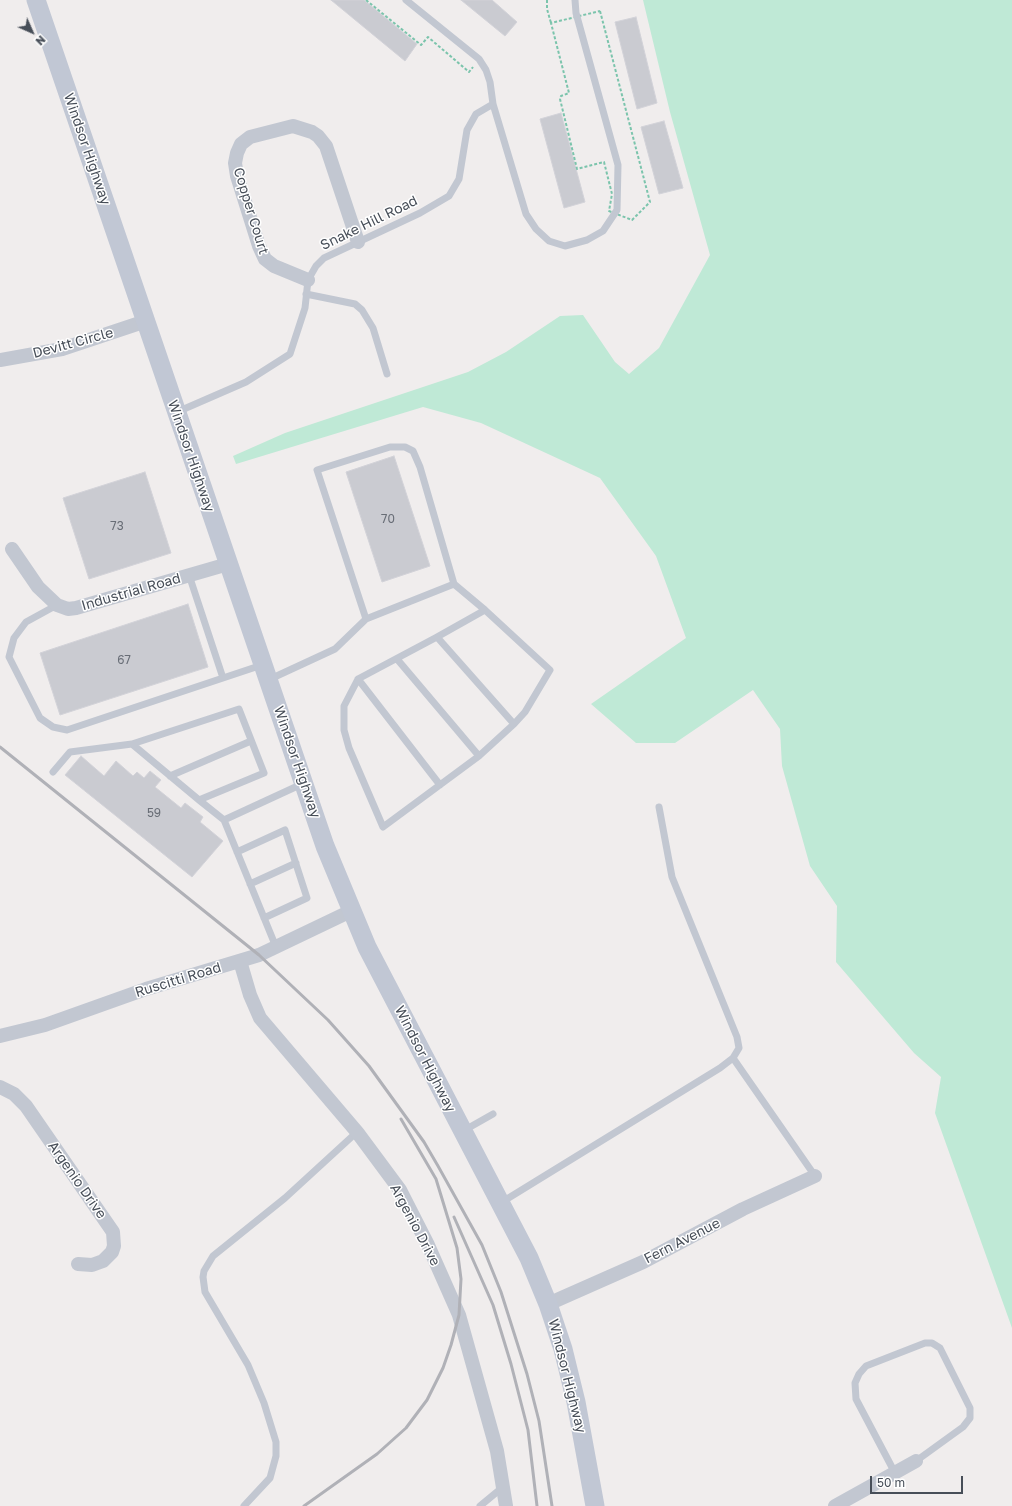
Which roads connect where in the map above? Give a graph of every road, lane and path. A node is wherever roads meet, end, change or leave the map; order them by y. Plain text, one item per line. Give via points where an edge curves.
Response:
1 (36, 0) edge
2 (366, 0) edge
3 (406, 0) edge
4 (547, 0) edge
5 (575, 0) edge
6 (551, 23) dead end
7 (480, 61) junction
8 (493, 104) junction
9 (358, 242) junction
10 (308, 280) junction
11 (306, 294) junction
12 (146, 322) junction
13 (0, 360) edge
14 (386, 374) dead end
15 (176, 412) junction
16 (12, 549) dead end
17 (228, 564) junction
18 (189, 575) junction
19 (454, 584) junction
20 (57, 604) junction
21 (485, 610) junction
22 (366, 619) junction
23 (437, 637) junction
24 (397, 659) junction
25 (266, 672) junction
26 (224, 678) junction
27 (358, 679) junction
28 (514, 724) junction
29 (251, 740) junction
30 (132, 744) junction
31 (479, 756) junction
32 (53, 772) dead end
33 (170, 776) junction
34 (304, 783) junction
35 (440, 785) junction
36 (199, 800) junction
37 (659, 807) dead end
38 (224, 820) junction
39 (237, 852) junction
40 (296, 864) junction
41 (250, 884) junction
42 (351, 911) junction
43 (264, 918) junction
44 (276, 947) junction
45 (240, 961) junction
46 (0, 1036) edge
47 (733, 1058) junction
48 (0, 1087) edge
49 (493, 1114) dead end
50 (462, 1131) junction
51 (357, 1132) junction
52 (815, 1176) joint
53 (500, 1203) junction
54 (78, 1264) dead end
55 (548, 1304) junction
56 (916, 1461) joint
57 (895, 1473) junction
58 (503, 1487) junction
59 (842, 1505) edge
60 (244, 1506) edge
61 (480, 1506) edge
62 (506, 1506) edge
63 (595, 1506) edge

1 - 12 main road, Windsor Highway
2 - 7 path via 421,45 428,37 469,72
3 - 7 lane
4 - 6 path
5 - 8 lane via 576,13 618,165 617,210 603,231 586,240 564,246 549,241 536,229 526,214
7 - 8 lane via 490,82
8 - 9 lane, Snake Hill Road via 476,114 467,130 459,179 449,196 420,213
9 - 10 lane, Snake Hill Road via 324,258 313,269
9 - 10 street, Copper Court via 326,146 318,136 293,126 250,137 241,144 235,163 259,246 265,259 274,266
10 - 11 lane, Snake Hill Road
11 - 14 lane via 355,304 362,310 373,328
11 - 15 lane, Snake Hill Road via 305,308 290,354 246,382
12 - 13 street, Devitt Circle via 62,349
12 - 15 main road, Windsor Highway
15 - 17 main road, Windsor Highway
16 - 20 street via 38,587
17 - 18 street, Industrial Road
17 - 25 main road, Windsor Highway
18 - 20 street, Industrial Road via 76,608
18 - 26 lane
19 - 21 lane
19 - 22 lane
19 - 22 lane via 420,467 413,452 405,447 390,447 317,470
20 - 26 lane via 26,622 14,638 9,657 40,718 53,727 67,730
21 - 23 lane
21 - 28 lane via 550,670 525,712
22 - 25 lane via 335,649
23 - 24 lane
23 - 28 lane
24 - 27 lane
24 - 31 lane
25 - 26 lane
25 - 34 main road, Windsor Highway
27 - 35 lane
27 - 35 lane via 344,706 344,730 349,748 383,827
28 - 31 lane
29 - 30 lane via 239,709
29 - 33 lane
29 - 36 lane via 264,773
30 - 32 lane via 70,752
30 - 33 lane
31 - 35 lane
33 - 36 lane
34 - 38 lane
34 - 42 main road, Windsor Highway
36 - 38 lane
37 - 47 lane via 672,877 737,1037 739,1048
38 - 39 lane
39 - 40 lane via 285,830
39 - 41 lane
40 - 41 lane
40 - 43 lane via 307,898
41 - 43 lane
42 - 44 street, Ruscitti Road
42 - 50 main road, Windsor Highway
43 - 44 lane
44 - 45 street, Ruscitti Road
45 - 46 street, Ruscitti Road via 146,989 45,1025
45 - 51 street, Argenio Drive via 260,1018
47 - 52 lane
47 - 53 lane
48 - 54 street, Argenio Drive via 14,1094 26,1106 113,1232 114,1246 104,1261 92,1265
49 - 50 lane
50 - 53 main road, Windsor Highway
51 - 58 street, Argenio Drive via 400,1190 459,1315 497,1451
51 - 60 lane via 285,1198 213,1256 204,1271 205,1292 248,1365 264,1403 276,1442 276,1456 270,1478
52 - 55 street, Fern Avenue via 743,1209 642,1262
53 - 55 main road, Windsor Highway
55 - 63 main road, Windsor Highway via 563,1349 576,1402
56 - 57 street
56 - 57 lane via 963,1427 970,1418 970,1408 940,1348 932,1343 925,1343 866,1366 856,1382 856,1399
57 - 59 street
58 - 61 lane
58 - 62 street, Argenio Drive

